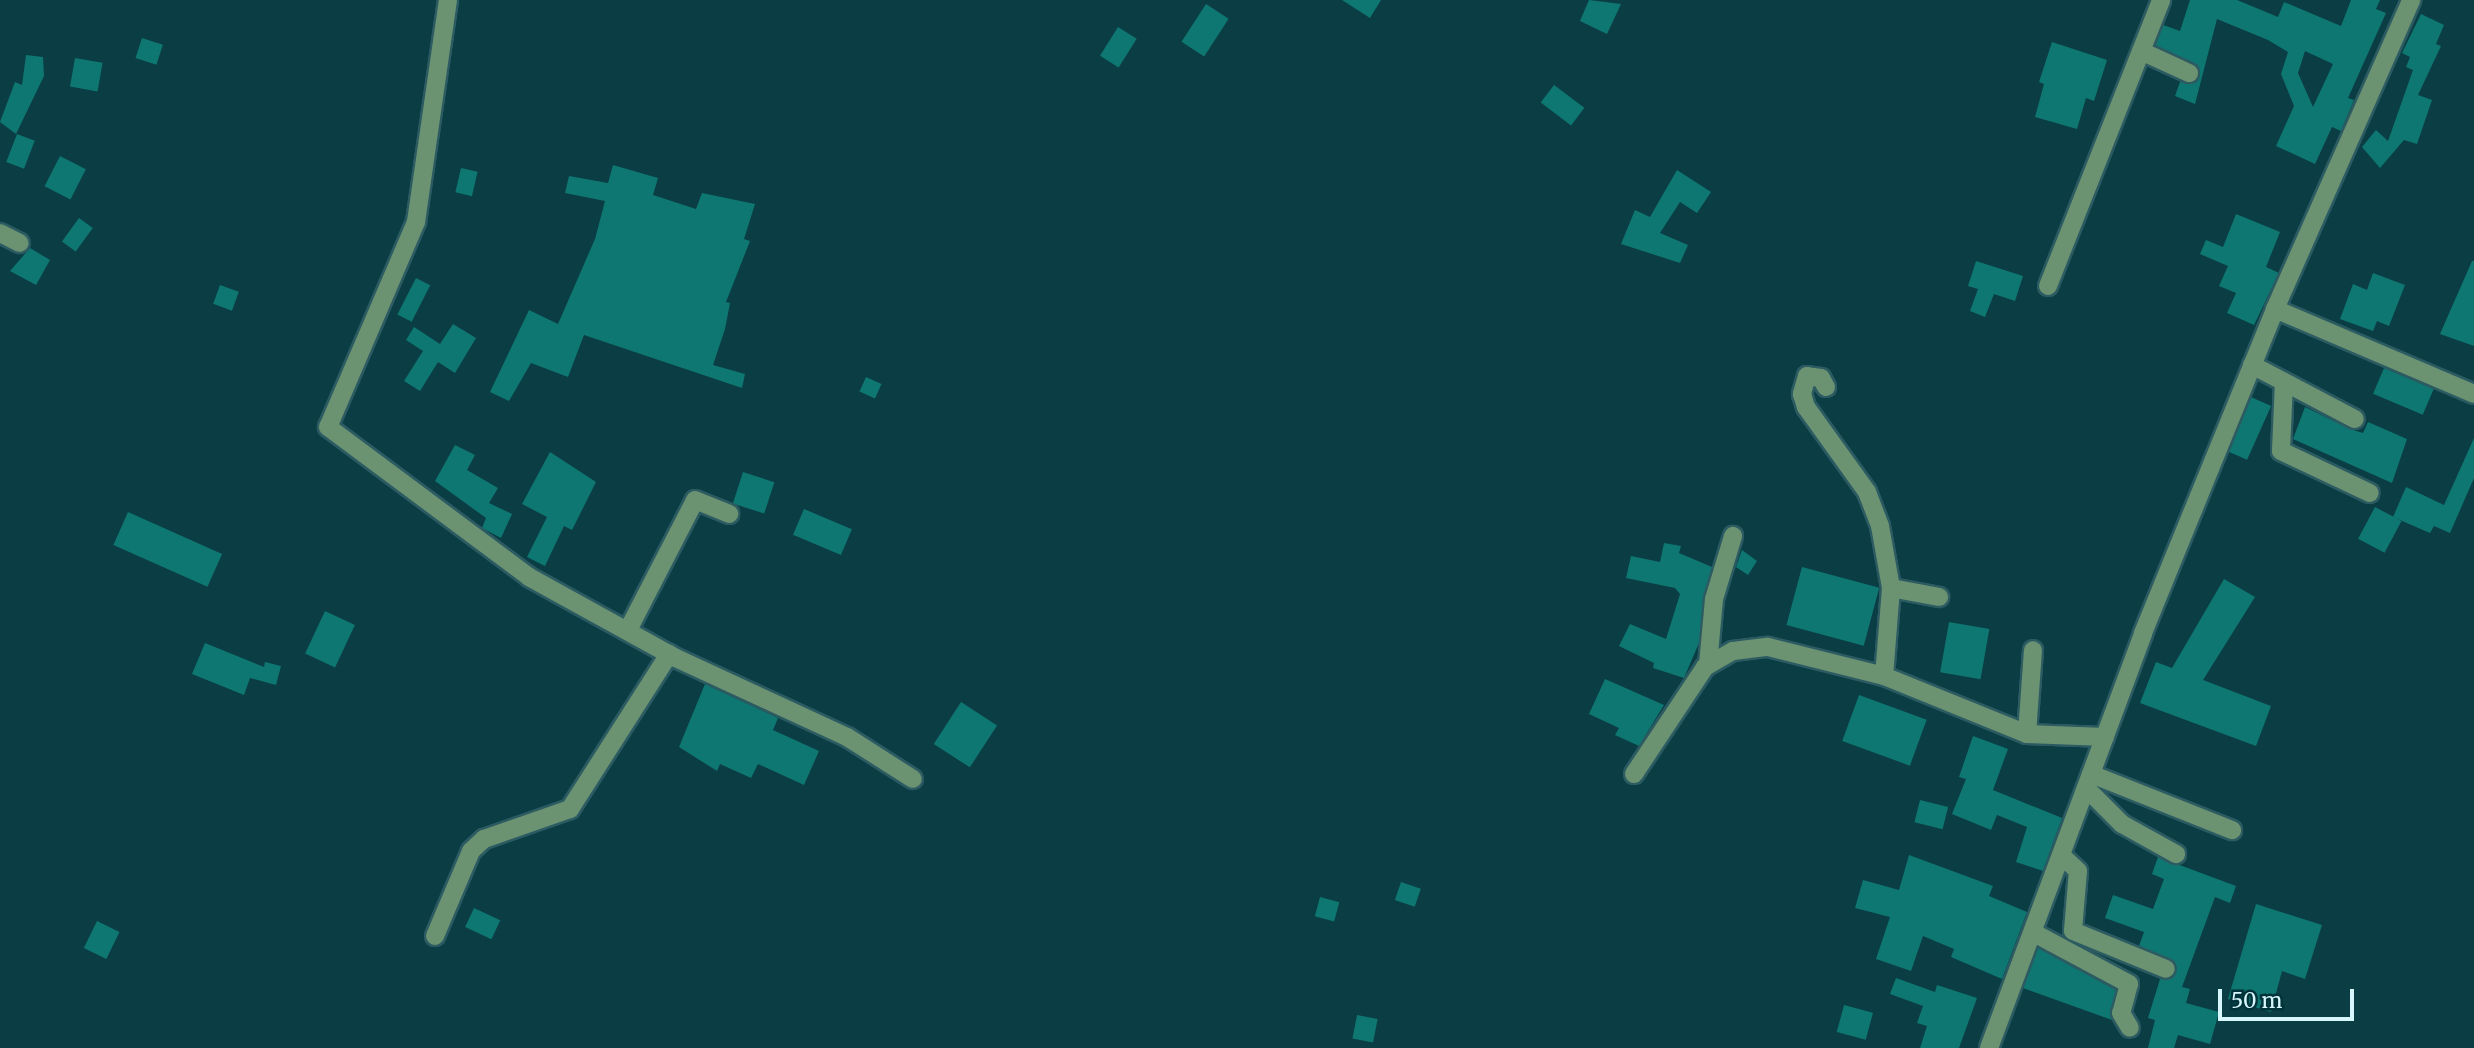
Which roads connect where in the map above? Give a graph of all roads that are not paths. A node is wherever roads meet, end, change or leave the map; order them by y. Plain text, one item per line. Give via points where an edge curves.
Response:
1 (448, 0) edge
2 (2161, 0) edge
3 (2411, 0) edge
4 (2141, 51) junction
5 (2189, 73) dead end
6 (0, 233) edge
7 (20, 243) dead end
8 (2048, 286) dead end
9 (2275, 309) junction
10 (2252, 365) junction
11 (2284, 382) junction
12 (1826, 387) dead end
13 (2474, 394) edge
14 (2354, 419) dead end
15 (2370, 493) dead end
16 (729, 514) dead end
17 (1733, 536) dead end
18 (1891, 588) junction
19 (1939, 597) dead end
20 (628, 630) junction
21 (2033, 650) dead end
22 (669, 654) junction
23 (1708, 665) junction
24 (1884, 676) junction
25 (2027, 734) junction
26 (2105, 737) junction
27 (1634, 774) dead end
28 (914, 779) dead end
29 (2089, 781) junction
30 (2232, 831) dead end
31 (2176, 854) dead end
32 (2062, 856) junction
33 (2034, 933) junction
34 (435, 936) dead end
35 (2166, 969) dead end
36 (2130, 1028) dead end
37 (1989, 1048) edge

1 - 20 street via 416,222 328,427 529,577
2 - 4 street
3 - 9 street
4 - 5 street
4 - 8 street
6 - 7 street
9 - 10 street
9 - 13 street
10 - 11 street
10 - 26 street
11 - 14 street
11 - 15 street via 2281,451
12 - 18 street via 1821,378 1807,376 1802,394 1867,492
16 - 20 street via 695,500
17 - 23 street via 1714,599
18 - 19 street
18 - 24 street
20 - 22 street
21 - 25 street
22 - 28 street via 781,703
22 - 34 street via 569,809 484,839 471,851
23 - 24 street via 1732,651 1768,647
23 - 27 street
24 - 25 street
25 - 26 street
26 - 29 street
29 - 30 street
29 - 31 street via 2122,824
29 - 32 street
32 - 33 street
32 - 35 street via 2078,872 2073,931
33 - 36 street via 2129,984 2121,1013
33 - 37 street

